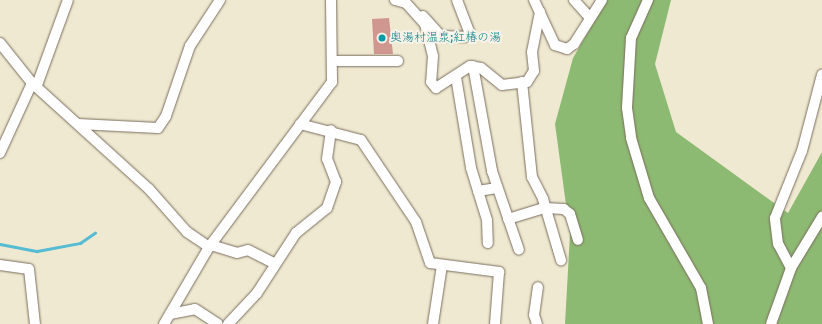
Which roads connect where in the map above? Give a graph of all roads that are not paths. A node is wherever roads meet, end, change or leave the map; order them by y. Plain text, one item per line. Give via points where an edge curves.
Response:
1 (68, 0) edge
2 (220, 0) edge
3 (331, 0) edge
4 (395, 0) edge
5 (457, 0) edge
6 (534, 0) edge
7 (574, 0) edge
8 (602, 0) edge
9 (648, 0) edge
10 (406, 3) junction
11 (540, 12) junction
12 (590, 18) junction
13 (0, 43) edge
14 (334, 61) junction
15 (398, 61) dead end
16 (474, 66) junction
17 (822, 75) edge
18 (456, 77) junction
19 (522, 82) junction
20 (34, 84) junction
21 (78, 124) junction
22 (300, 124) junction
23 (331, 130) junction
24 (0, 153) edge
25 (497, 188) junction
26 (478, 191) junction
27 (545, 208) junction
28 (822, 217) edge
29 (508, 219) junction
30 (578, 240) dead end
31 (488, 243) dead end
32 (210, 246) junction
33 (519, 250) dead end
34 (561, 260) dead end
35 (276, 264) junction
36 (0, 265) edge
37 (442, 265) junction
38 (791, 268) junction
39 (538, 286) dead end
40 (170, 314) junction
41 (35, 324) edge
42 (164, 324) edge
43 (218, 324) edge
44 (228, 324) edge
45 (433, 324) edge
46 (495, 324) edge
47 (537, 324) edge
48 (708, 324) edge
49 (771, 324) edge

1 - 20 street
2 - 21 street via 190,46 166,116 158,128
3 - 14 street
4 - 10 street
5 - 10 street via 470,34 458,39 441,36 413,6
6 - 11 street
7 - 12 street
8 - 12 street
9 - 48 street via 631,38 627,108 631,138 649,198 701,288
10 - 18 street via 425,24 431,42 432,87 441,88
11 - 12 street via 560,48 574,44
11 - 19 street via 532,52 534,71 531,77
13 - 20 street
14 - 15 street
14 - 22 street via 332,82
16 - 18 street via 463,69
16 - 19 street via 502,85
16 - 25 street
17 - 38 street via 795,173 775,218 778,244
18 - 26 street
19 - 27 street via 532,177
20 - 21 street
20 - 24 street
21 - 32 street via 149,189 187,232
22 - 23 street
22 - 32 street
23 - 35 street via 326,159 334,173 333,194 317,219 296,233
23 - 37 street via 361,140 416,222 428,250 427,260
25 - 26 street
25 - 29 street
26 - 31 street via 487,220
27 - 29 street
27 - 30 street via 564,209 570,214
27 - 34 street
28 - 38 street
29 - 33 street
32 - 35 street via 237,253 248,250
32 - 40 street
35 - 44 street via 257,293
36 - 41 street via 29,269
37 - 45 street
37 - 46 street via 499,272
38 - 49 street
39 - 47 street via 534,315
40 - 42 street
40 - 43 street via 195,309

